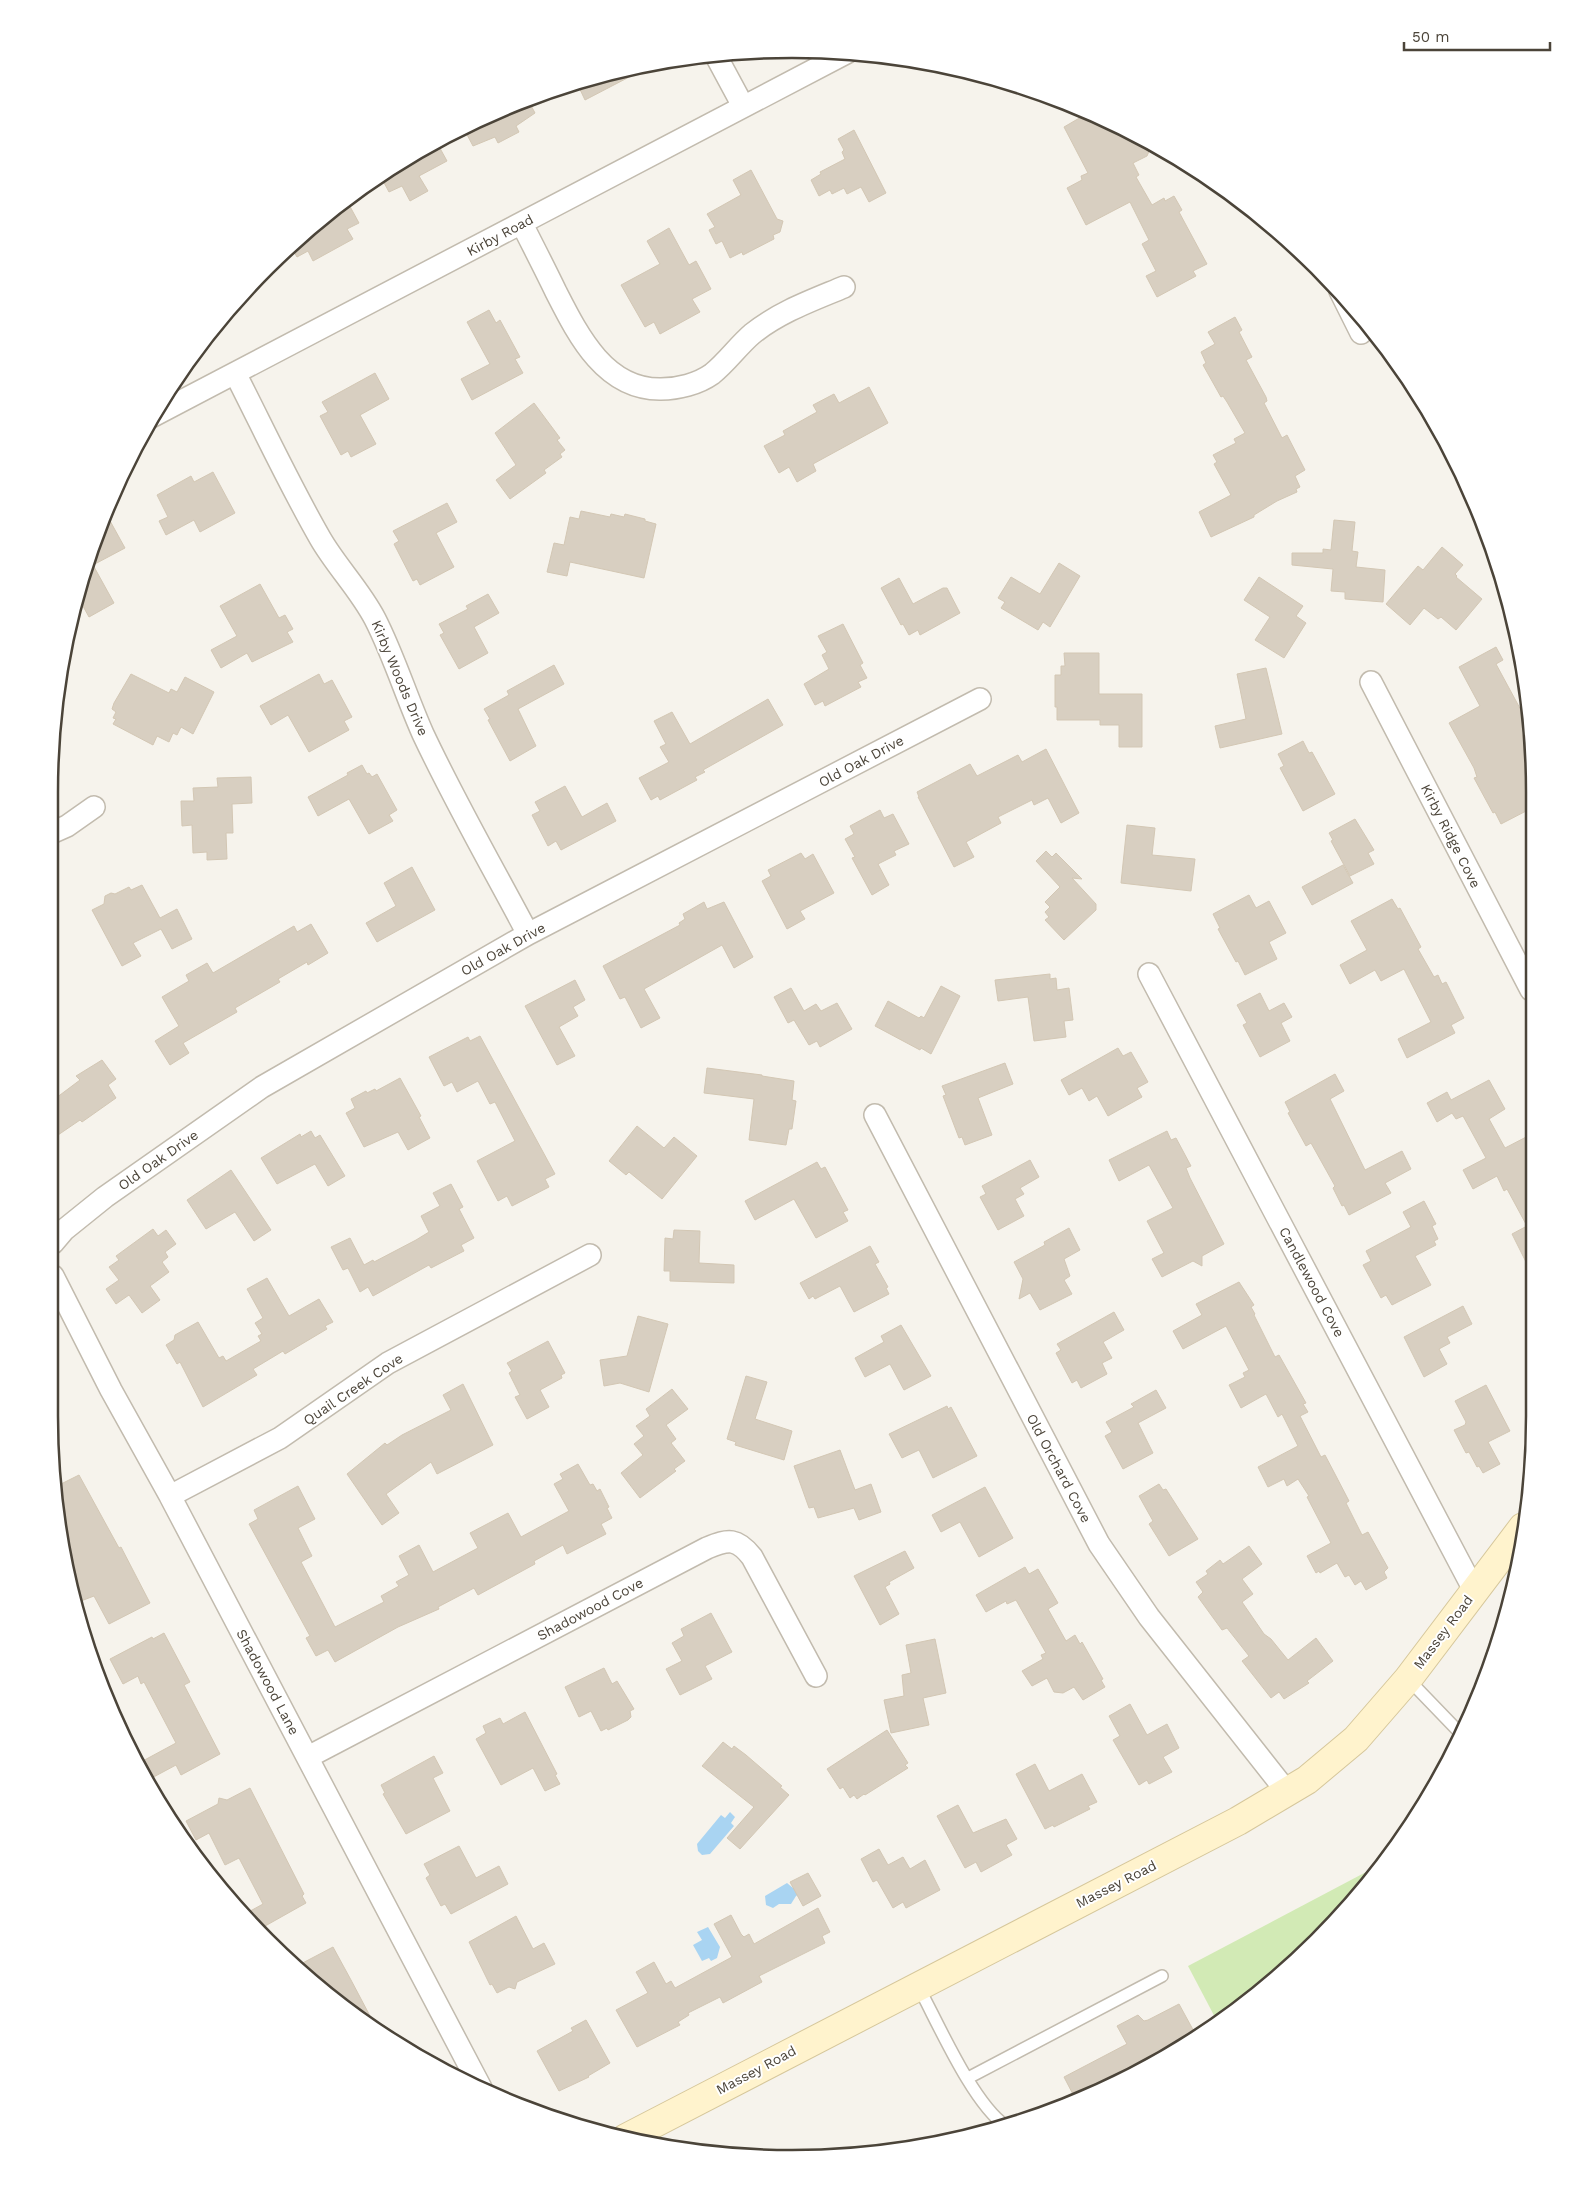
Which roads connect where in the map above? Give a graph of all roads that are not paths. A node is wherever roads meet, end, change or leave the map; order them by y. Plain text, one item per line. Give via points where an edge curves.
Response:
1 (835, 59) edge
2 (719, 62) edge
3 (743, 106) junction
4 (522, 224) junction
5 (844, 287) dead end
6 (1356, 322) edge
7 (1361, 332) dead end
8 (235, 373) junction
9 (166, 409) edge
10 (1371, 682) dead end
11 (980, 699) dead end
12 (94, 807) dead end
13 (58, 830) edge
14 (528, 934) junction
15 (1149, 974) dead end
16 (1526, 980) edge
17 (875, 1115) dead end
18 (58, 1237) edge
19 (590, 1255) dead end
20 (58, 1286) edge
21 (170, 1496) junction
22 (1516, 1536) edge
23 (1474, 1590) junction
24 (816, 1676) dead end
25 (1408, 1679) junction
26 (1456, 1729) edge
27 (308, 1758) junction
28 (1287, 1792) junction
29 (1162, 1976) dead end
30 (918, 1986) junction
31 (476, 2078) edge
32 (968, 2078) junction
33 (999, 2119) edge
34 (637, 2132) edge

1 - 3 street, Kirby Road
2 - 3 street
3 - 4 street, Kirby Road
4 - 5 street via 572,322 598,360 634,385 653,389 672,389 710,375 769,322
4 - 8 street, Kirby Road
6 - 7 street
8 - 9 street, Kirby Road
8 - 14 street, Kirby Woods Drive via 318,535 374,616 430,749
10 - 16 street, Kirby Ridge Cove
11 - 14 street, Old Oak Drive
12 - 13 street
14 - 18 street, Old Oak Drive via 262,1087 105,1198
15 - 23 street, Candlewood Cove
17 - 28 street, Old Orchard Cove via 1099,1544 1149,1617
19 - 21 street, Quail Creek Cove via 395,1359 280,1438
20 - 21 street, Shadowood Lane
21 - 27 street, Shadowood Lane
22 - 23 street, Massey Road
23 - 25 street, Massey Road
24 - 27 street, Shadowood Cove via 752,1557 738,1542 728,1541 707,1548
25 - 26 lane
25 - 28 street, Massey Road via 1356,1739 1328,1764
27 - 31 street, Shadowood Lane
28 - 30 street, Massey Road via 1238,1821
29 - 32 lane
30 - 32 lane
30 - 34 street, Massey Road
32 - 33 lane

